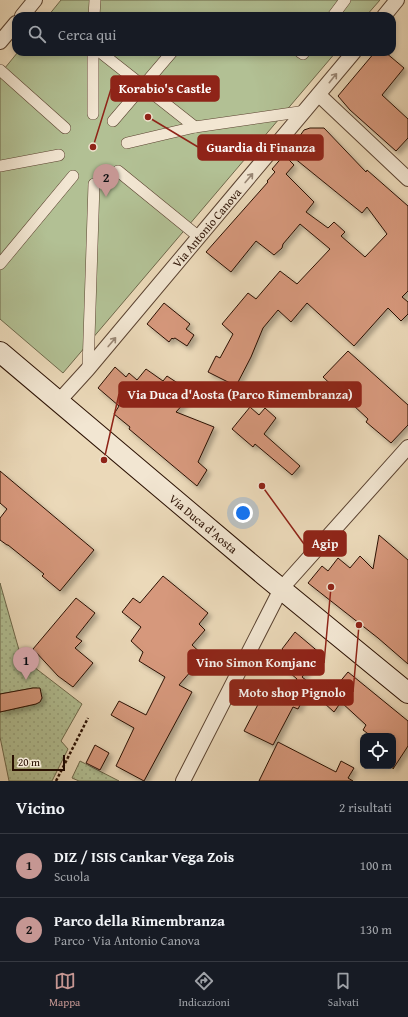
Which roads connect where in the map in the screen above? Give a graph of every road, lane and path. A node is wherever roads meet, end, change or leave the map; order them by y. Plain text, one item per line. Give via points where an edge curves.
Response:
1 (35, 0) edge
2 (95, 0) edge
3 (345, 0) edge
4 (397, 0) edge
5 (25, 12) edge
6 (94, 12) edge
7 (336, 12) edge
8 (387, 12) edge
9 (12, 28) edge
10 (0, 42) edge
11 (93, 56) edge
12 (105, 56) edge
13 (168, 56) edge
14 (351, 56) edge
15 (0, 70) edge
16 (143, 85) junction
17 (318, 95) junction
18 (306, 111) junction
19 (93, 114) dead end
20 (113, 120) dead end
21 (195, 127) junction
22 (65, 128) dead end
23 (127, 143) dead end
24 (59, 154) dead end
25 (0, 166) edge
26 (118, 171) dead end
27 (73, 176) dead end
28 (408, 179) edge
29 (94, 184) dead end
30 (199, 237) junction
31 (0, 264) edge
32 (0, 352) edge
33 (88, 369) junction
34 (58, 402) junction
35 (408, 447) edge
36 (281, 589) junction
37 (408, 693) edge
38 (88, 718) dead end
39 (56, 781) edge
40 (183, 781) edge

1 - 5 street
2 - 6 street
3 - 7 street
4 - 8 street
9 - 10 street
11 - 19 street
12 - 16 street
13 - 16 street
17 -> 14 street, Via Antonio Canova
15 - 22 street
16 - 20 street
16 - 21 street
17 - 18 street, Via Antonio Canova
17 - 28 street
18 - 21 street
30 -> 18 street, Via Antonio Canova
21 - 23 street
24 - 25 street
26 - 30 street
27 - 31 street
29 - 33 street
33 -> 30 street, Via Antonio Canova
32 - 34 main road, Via Duca d'Aosta
33 - 34 street, Via Antonio Canova
34 - 36 main road, Via Duca d'Aosta
35 - 36 street
36 - 37 main road, Via Duca d'Aosta
36 - 40 street
38 - 39 path

